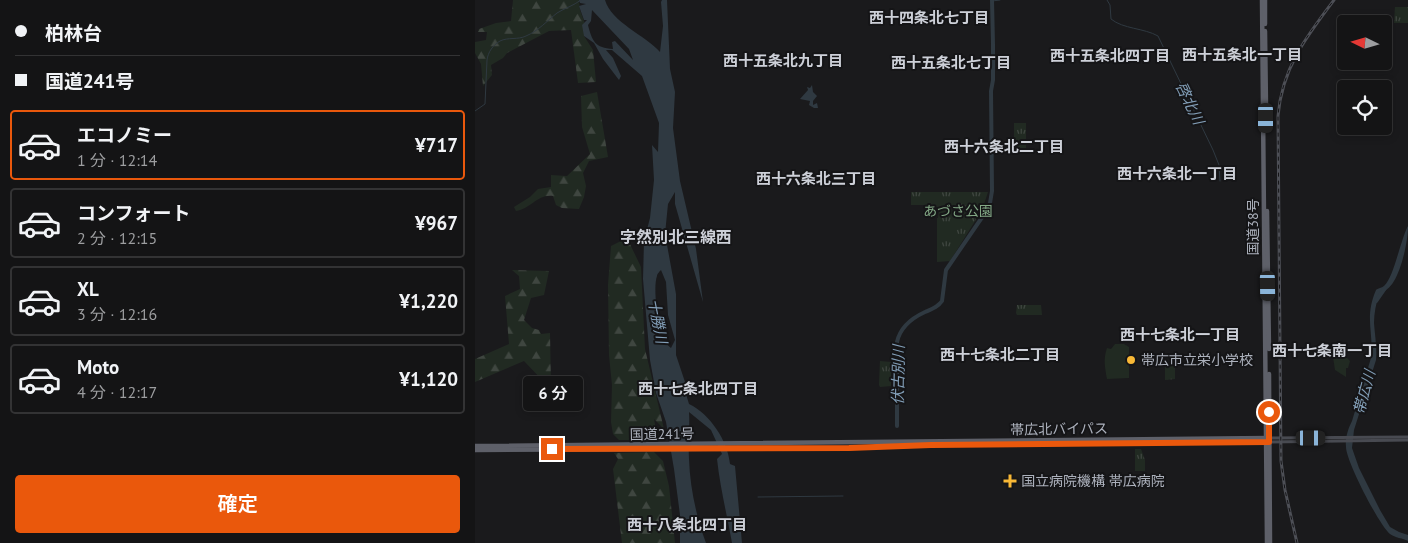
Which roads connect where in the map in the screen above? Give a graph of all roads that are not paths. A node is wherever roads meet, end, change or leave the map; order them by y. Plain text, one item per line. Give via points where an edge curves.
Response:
1 (1263, 0) edge
2 (1408, 438) edge
3 (1268, 440) junction
4 (475, 448) edge
5 (1269, 543) edge

1 - 3 highway, 国道38号
2 - 3 main road
3 - 4 highway, 国道241号
3 - 5 highway, 国道38号

